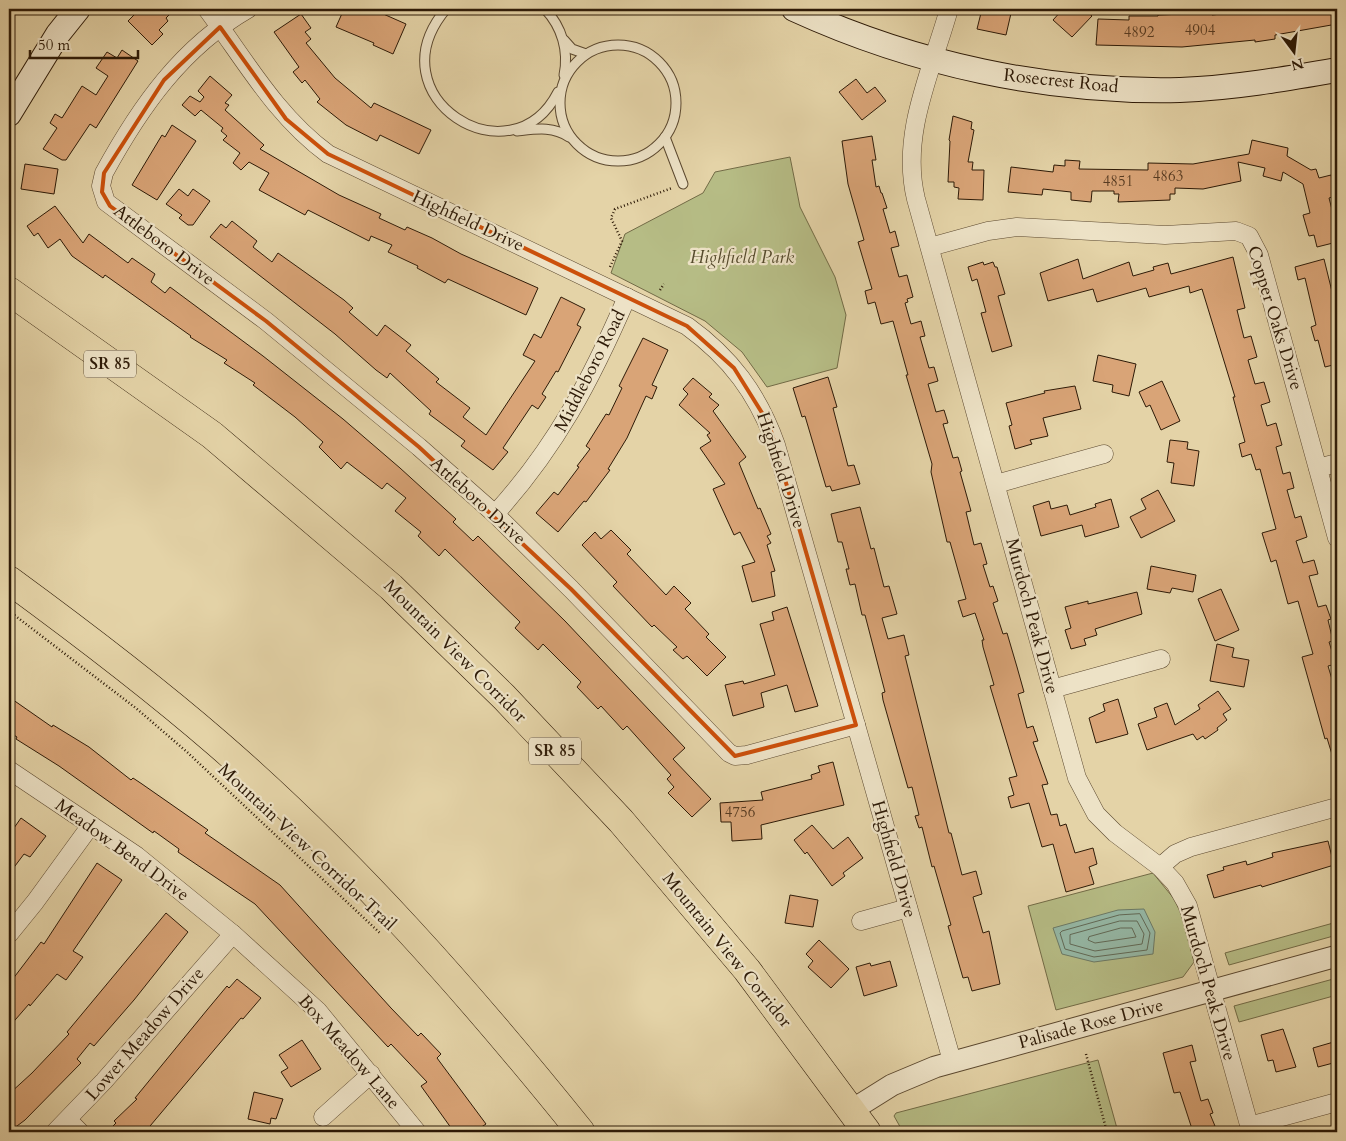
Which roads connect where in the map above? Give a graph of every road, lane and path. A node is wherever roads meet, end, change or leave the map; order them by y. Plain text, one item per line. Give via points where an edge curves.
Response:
1 (78, 9) edge
2 (207, 9) edge
3 (248, 9) edge
4 (446, 9) edge
5 (545, 9) edge
6 (794, 9) edge
7 (949, 9) edge
8 (220, 27) junction
9 (563, 39) junction
10 (586, 54) junction
11 (934, 60) junction
12 (1337, 70) edge
13 (563, 84) junction
14 (9, 114) edge
15 (502, 132) junction
16 (665, 137) junction
17 (572, 138) junction
18 (683, 184) joint
19 (930, 247) junction
20 (610, 267) dead end
21 (664, 284) dead end
22 (660, 290) dead end
23 (9, 291) edge
24 (627, 297) junction
25 (1104, 454) dead end
26 (1337, 463) edge
27 (1318, 468) junction
28 (996, 484) junction
29 (495, 514) junction
30 (1337, 538) edge
31 (9, 580) edge
32 (9, 611) edge
33 (1161, 659) dead end
34 (1052, 689) junction
35 (856, 725) junction
36 (9, 770) edge
37 (1337, 807) edge
38 (91, 824) junction
39 (1160, 867) junction
40 (908, 908) junction
41 (861, 921) dead end
42 (9, 934) edge
43 (233, 934) junction
44 (386, 938) dead end
45 (1337, 956) edge
46 (1213, 990) junction
47 (1086, 1054) dead end
48 (952, 1061) junction
49 (371, 1074) junction
50 (1337, 1102) edge
51 (852, 1110) junction
52 (323, 1117) dead end
53 (74, 1126) edge
54 (1250, 1129) edge
55 (55, 1132) edge
56 (417, 1132) edge
57 (581, 1132) edge
58 (867, 1132) edge
59 (1107, 1132) edge

1 - 14 main road via 58,34
2 - 8 street, Highfield Drive
3 - 8 street
4 - 15 lane via 430,30 425,47 424,67 430,88 458,121 476,129
5 - 9 lane
6 - 11 main road, Rosecrest Road via 848,32
7 - 11 street, Murdoch Peak Drive
8 - 24 street, Highfield Drive via 286,119 328,154
8 - 29 street, Attleboro Drive via 187,54 152,94 104,173 102,192 106,202 266,321
9 - 10 lane via 572,50
9 - 13 lane via 566,53
10 - 13 lane via 572,67
10 - 16 lane via 604,46 623,45 641,50 657,60 669,75 675,93 675,112
11 - 12 main road, Rosecrest Road via 1054,84 1179,90
11 - 19 street, Murdoch Peak Drive via 923,93 911,158 914,189
13 - 15 lane via 551,105 532,121
13 - 17 lane via 561,112
15 - 17 lane via 550,128
16 - 17 lane via 641,156 622,160 603,159 586,151
16 - 18 lane
18 - 20 path via 615,209 611,218 622,241
19 - 27 street, Copper Oaks Drive via 988,231 1017,227 1136,234 1230,231 1246,234 1259,255
19 - 28 street, Murdoch Peak Drive
21 - 22 path
23 - 51 highway, Mountain View Corridor / SR 85 via 212,435 391,586 504,697 621,822 747,970
24 - 29 street, Middleboro Road via 573,410 535,466
24 - 35 street, Highfield Drive via 680,322 703,338 734,368 759,404 776,445
25 - 28 street
26 - 27 street
27 - 30 street, Copper Oaks Drive
28 - 34 street, Murdoch Peak Drive
29 - 35 street, Attleboro Drive via 572,589 718,743 735,756 754,754
31 - 57 highway via 114,657 218,743 294,814 475,1004
32 - 44 path, Mountain View Corridor Trail via 137,709 187,752
33 - 34 street
34 - 39 street, Murdoch Peak Drive via 1075,772 1088,802 1115,834
35 - 40 street, Highfield Drive
36 - 38 street, Meadow Bend Drive
37 - 39 street via 1190,847
38 - 42 street
38 - 43 street, Meadow Bend Drive via 137,856
39 - 46 street, Murdoch Peak Drive via 1188,906
40 - 41 street
40 - 48 street, Highfield Drive
43 - 49 street, Box Meadow Lane via 318,1011
43 - 53 street, Lower Meadow Drive
45 - 46 street, Palisade Rose Drive
46 - 48 street, Palisade Rose Drive
46 - 54 street, Murdoch Peak Drive
47 - 59 path
48 - 51 street, Palisade Rose Drive via 906,1078
49 - 52 street
49 - 56 street, Box Meadow Lane
50 - 54 street
51 - 58 highway, Mountain View Corridor / SR 85
53 - 55 street, Lower Meadow Drive

